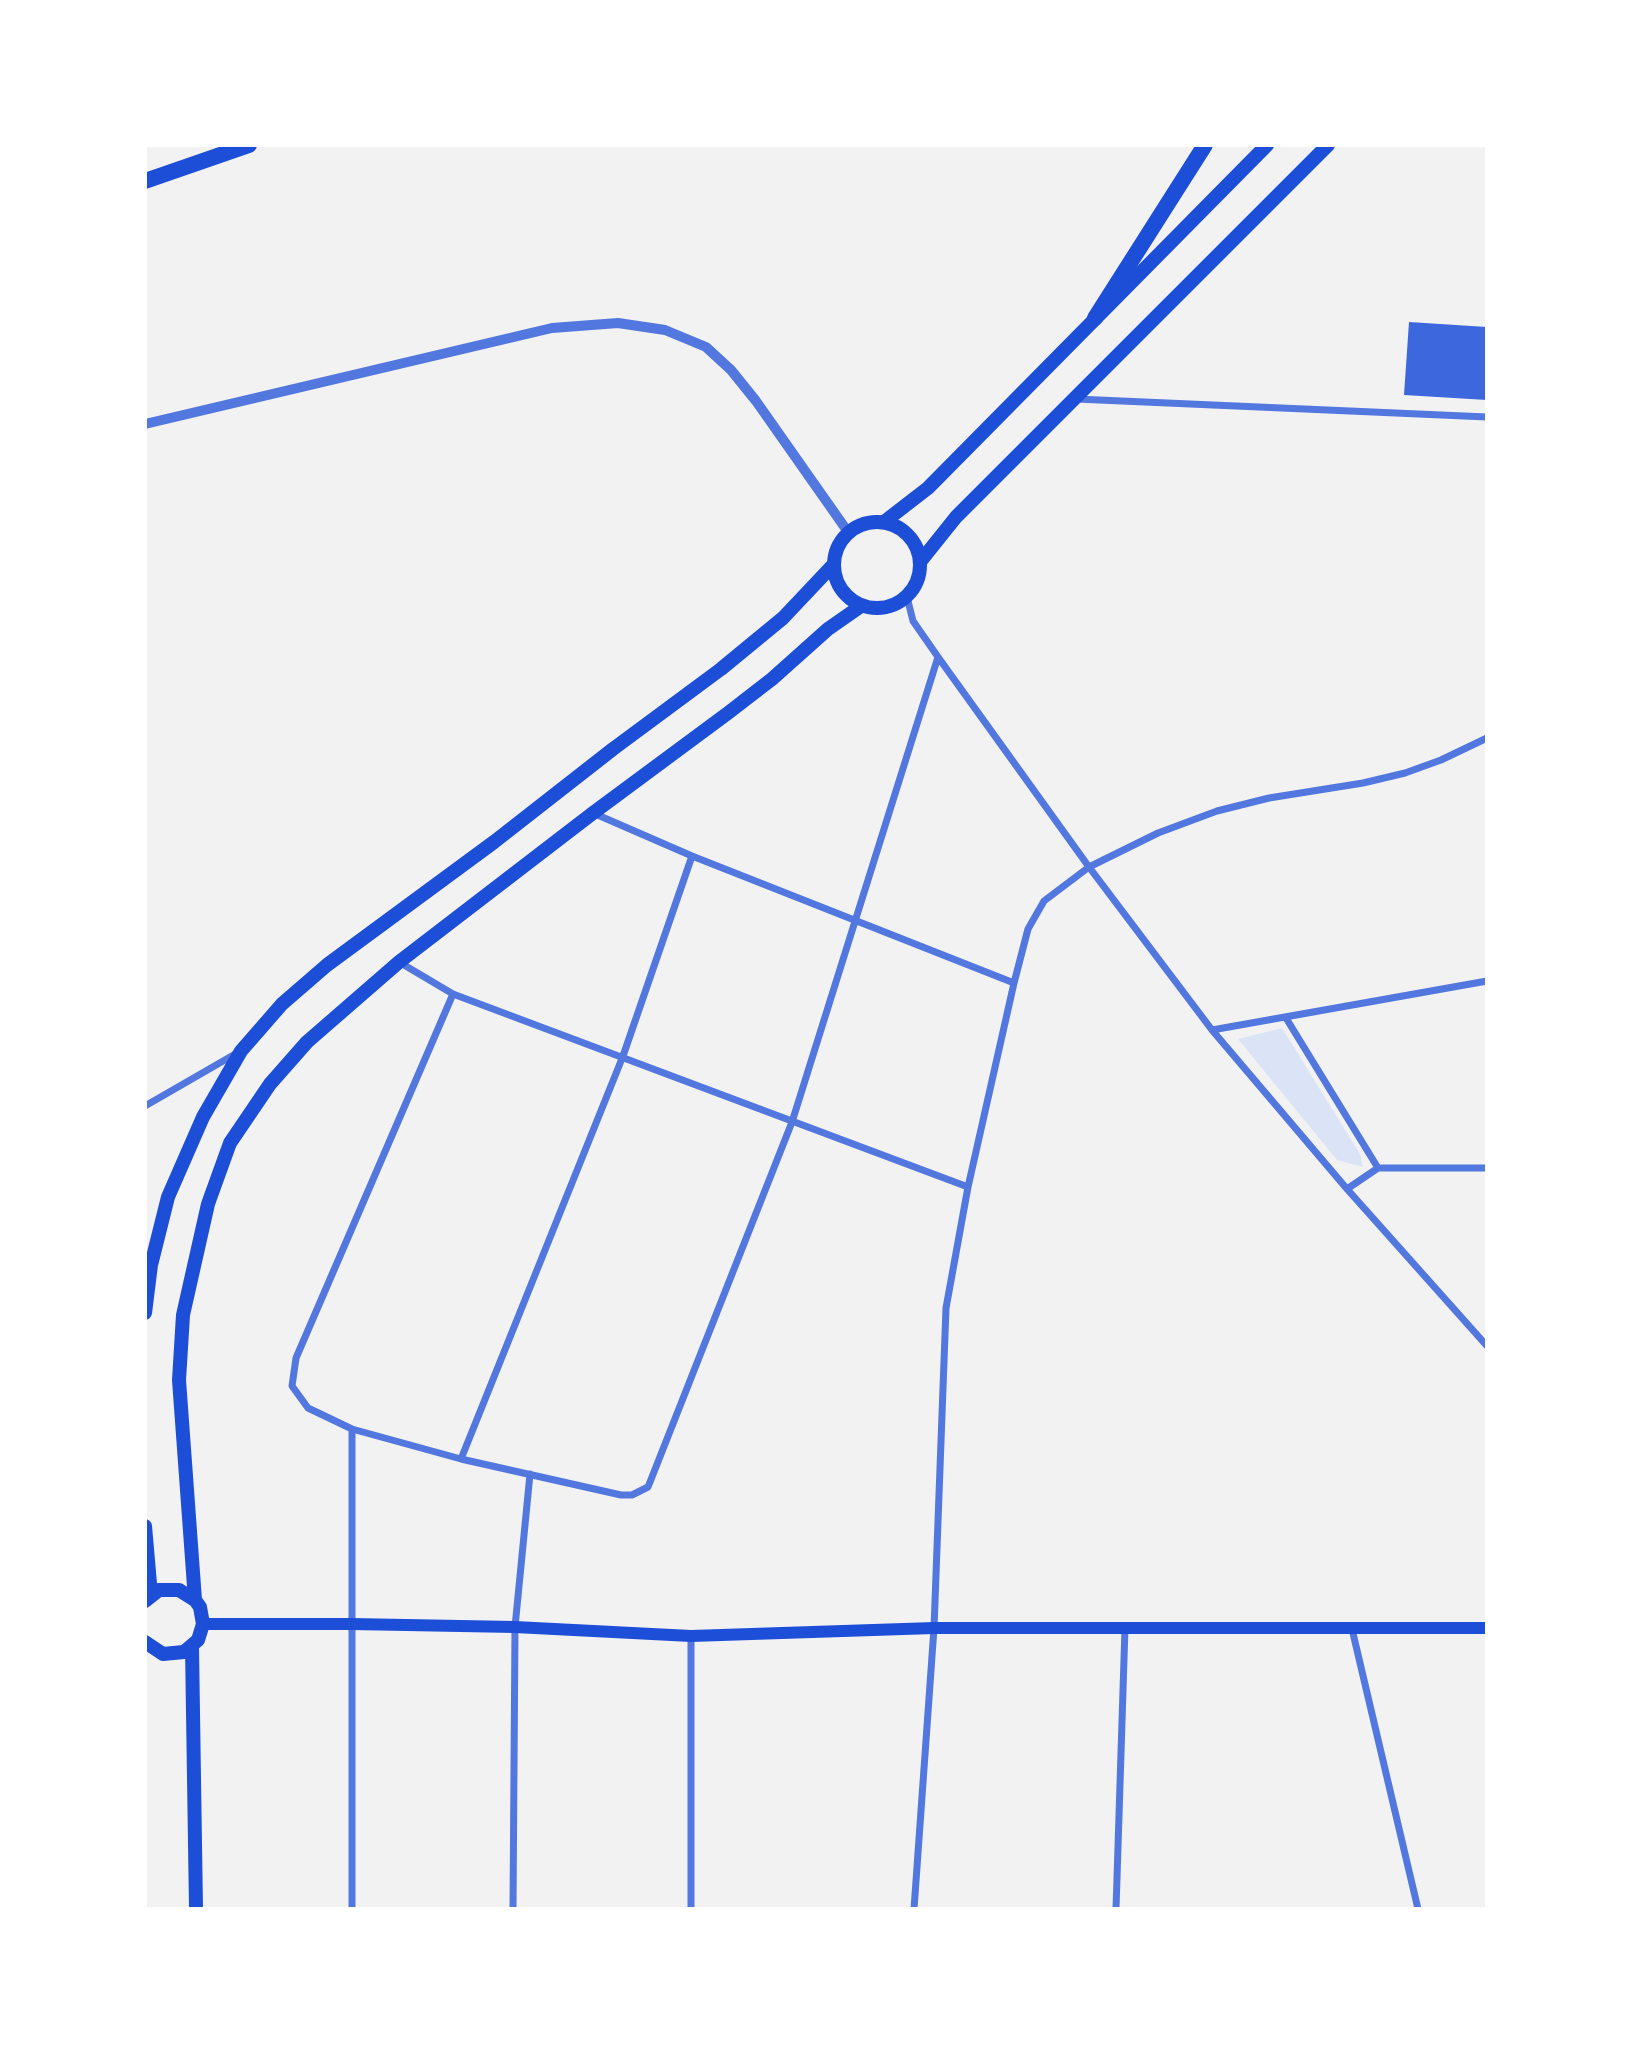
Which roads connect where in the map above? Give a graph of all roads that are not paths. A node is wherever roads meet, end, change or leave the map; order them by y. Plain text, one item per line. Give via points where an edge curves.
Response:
1 (249, 145) edge
2 (1205, 145) edge
3 (1267, 145) edge
4 (1328, 145) edge
5 (145, 181) edge
6 (1095, 318) junction
7 (1075, 399) junction
8 (1487, 418) edge
9 (145, 424) edge
10 (884, 522) junction
11 (848, 532) junction
12 (920, 562) junction
13 (834, 564) junction
14 (907, 597) junction
15 (861, 606) junction
16 (938, 657) junction
17 (1487, 737) edge
18 (593, 813) junction
19 (692, 856) junction
20 (1089, 867) junction
21 (855, 920) junction
22 (399, 962) junction
23 (1487, 981) edge
24 (1014, 983) junction
25 (453, 994) junction
26 (1286, 1018) junction
27 (1212, 1030) junction
28 (241, 1051) junction
29 (623, 1056) junction
30 (145, 1106) edge
31 (792, 1122) junction
32 (1378, 1168) junction
33 (1487, 1168) edge
34 (968, 1187) junction
35 (1347, 1189) junction
36 (145, 1313) edge
37 (1487, 1346) edge
38 (352, 1429) junction
39 (461, 1459) junction
40 (530, 1474) junction
41 (145, 1526) edge
42 (148, 1598) edge
43 (195, 1600) junction
44 (204, 1624) junction
45 (351, 1624) junction
46 (515, 1627) junction
47 (934, 1628) junction
48 (1125, 1628) junction
49 (1487, 1628) edge
50 (1352, 1629) junction
51 (691, 1636) junction
52 (146, 1643) edge
53 (192, 1647) junction
54 (145, 1659) edge
55 (196, 1909) edge
56 (352, 1909) edge
57 (513, 1909) edge
58 (691, 1909) edge
59 (914, 1909) edge
60 (1116, 1909) edge
61 (1418, 1909) edge

1 - 5 highway
2 - 6 highway
3 - 6 main road
4 - 7 main road
6 - 10 main road via 928,488
7 - 8 street
7 - 12 main road via 956,517
9 - 11 street via 552,328 618,324 665,330 706,347 731,370
10 - 11 main road
10 - 12 main road via 912,540
11 - 13 main road via 835,552
12 - 14 main road via 920,575
13 - 15 main road via 838,585
13 - 28 main road via 783,618 721,669 327,965 282,1004
14 - 15 main road via 886,608
14 - 16 street via 913,621
15 - 18 main road
16 - 20 street
16 - 21 street
17 - 20 street via 1405,773 1217,811
18 - 19 street
18 - 22 main road
19 - 21 street
19 - 29 street
20 - 24 street via 1044,901 1028,929
20 - 27 street
21 - 24 street
21 - 31 street
22 - 25 street
22 - 43 main road via 307,1042 270,1084 230,1143 208,1204 183,1315 179,1380
23 - 26 street
24 - 34 street
25 - 29 street
25 - 38 street via 296,1358 292,1386 308,1408
26 - 27 street
26 - 32 street
27 - 35 street
28 - 30 street
28 - 36 main road via 203,1116 168,1197
29 - 31 street
29 - 39 street
31 - 34 street
31 - 40 street via 648,1487 621,1495
32 - 33 street
32 - 35 street
34 - 47 street via 946,1308
35 - 37 street
38 - 39 street
38 - 45 street
39 - 40 street
40 - 46 street
41 - 42 main road
42 - 43 main road via 159,1590 179,1590
43 - 44 main road
44 - 45 main road
44 - 53 main road
45 - 46 main road
45 - 56 street
46 - 51 main road
46 - 57 street
47 - 48 main road
47 - 51 main road
47 - 59 street
48 - 50 main road
48 - 60 street
49 - 50 main road
50 - 61 street
51 - 58 street
52 - 53 main road via 163,1654
52 - 54 main road
53 - 55 main road

